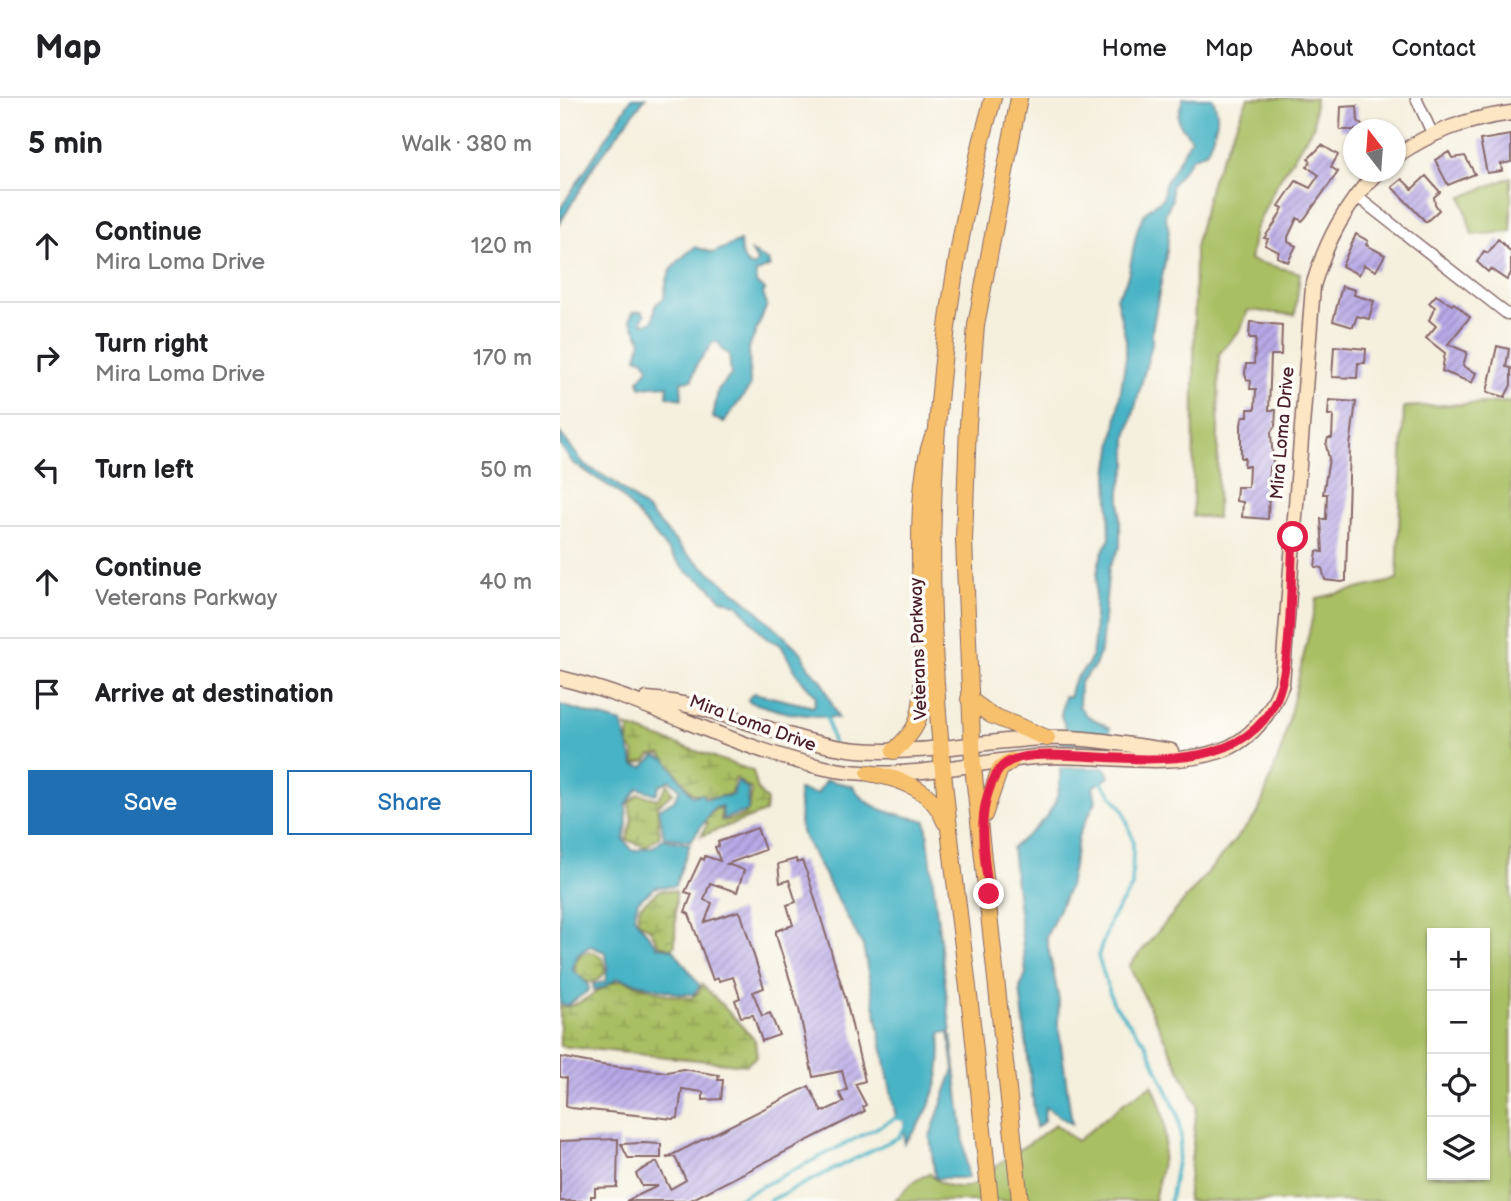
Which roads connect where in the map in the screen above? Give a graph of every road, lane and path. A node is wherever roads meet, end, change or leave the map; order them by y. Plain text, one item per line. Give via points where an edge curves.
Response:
1 (993, 98) edge
2 (1018, 98) edge
3 (1416, 98) edge
4 (1511, 113) edge
5 (1432, 134) junction
6 (1406, 149) edge
7 (1367, 182) edge
8 (1355, 195) junction
9 (1507, 314) dead end
10 (939, 421) junction
11 (560, 678) edge
12 (631, 698) junction
13 (969, 699) junction
14 (1054, 738) junction
15 (972, 744) junction
16 (942, 746) junction
17 (894, 751) junction
18 (1199, 755) junction
19 (1011, 761) junction
20 (973, 766) junction
21 (943, 769) junction
22 (869, 773) junction
23 (981, 828) junction
24 (949, 834) junction
25 (990, 1201) edge
26 (1020, 1201) edge

1 - 10 main road, Veterans Parkway via 953,298
2 - 13 main road via 976,325 968,423 964,540
3 - 5 street
4 - 5 street via 1461,122
5 - 6 street
7 - 8 street, Mira Loma Drive
8 - 9 street
8 - 18 street, Mira Loma Drive via 1330,237 1314,286 1282,684 1276,701 1253,731 1220,751
10 - 16 main road, Veterans Parkway via 933,541
10 - 17 main road via 927,451 924,485 923,686 917,723
11 - 12 street, Mira Loma Drive
12 - 17 street, Mira Loma Drive via 680,701 812,742
12 - 22 street, Mira Loma Drive via 770,753 820,767
13 - 14 main road via 990,715
13 - 15 main road
14 - 15 street, Mira Loma Drive
14 - 18 street, Mira Loma Drive
15 - 16 street, Mira Loma Drive
15 - 20 main road
16 - 17 street, Mira Loma Drive
16 - 21 main road, Veterans Parkway
18 - 19 street, Mira Loma Drive
19 - 20 street, Mira Loma Drive
19 - 23 main road via 1000,769
20 - 21 street, Mira Loma Drive
20 - 23 main road
21 - 22 street, Mira Loma Drive
21 - 24 main road, Veterans Parkway
22 - 24 main road via 896,778 933,800
23 - 26 main road
24 - 25 main road, Veterans Parkway

